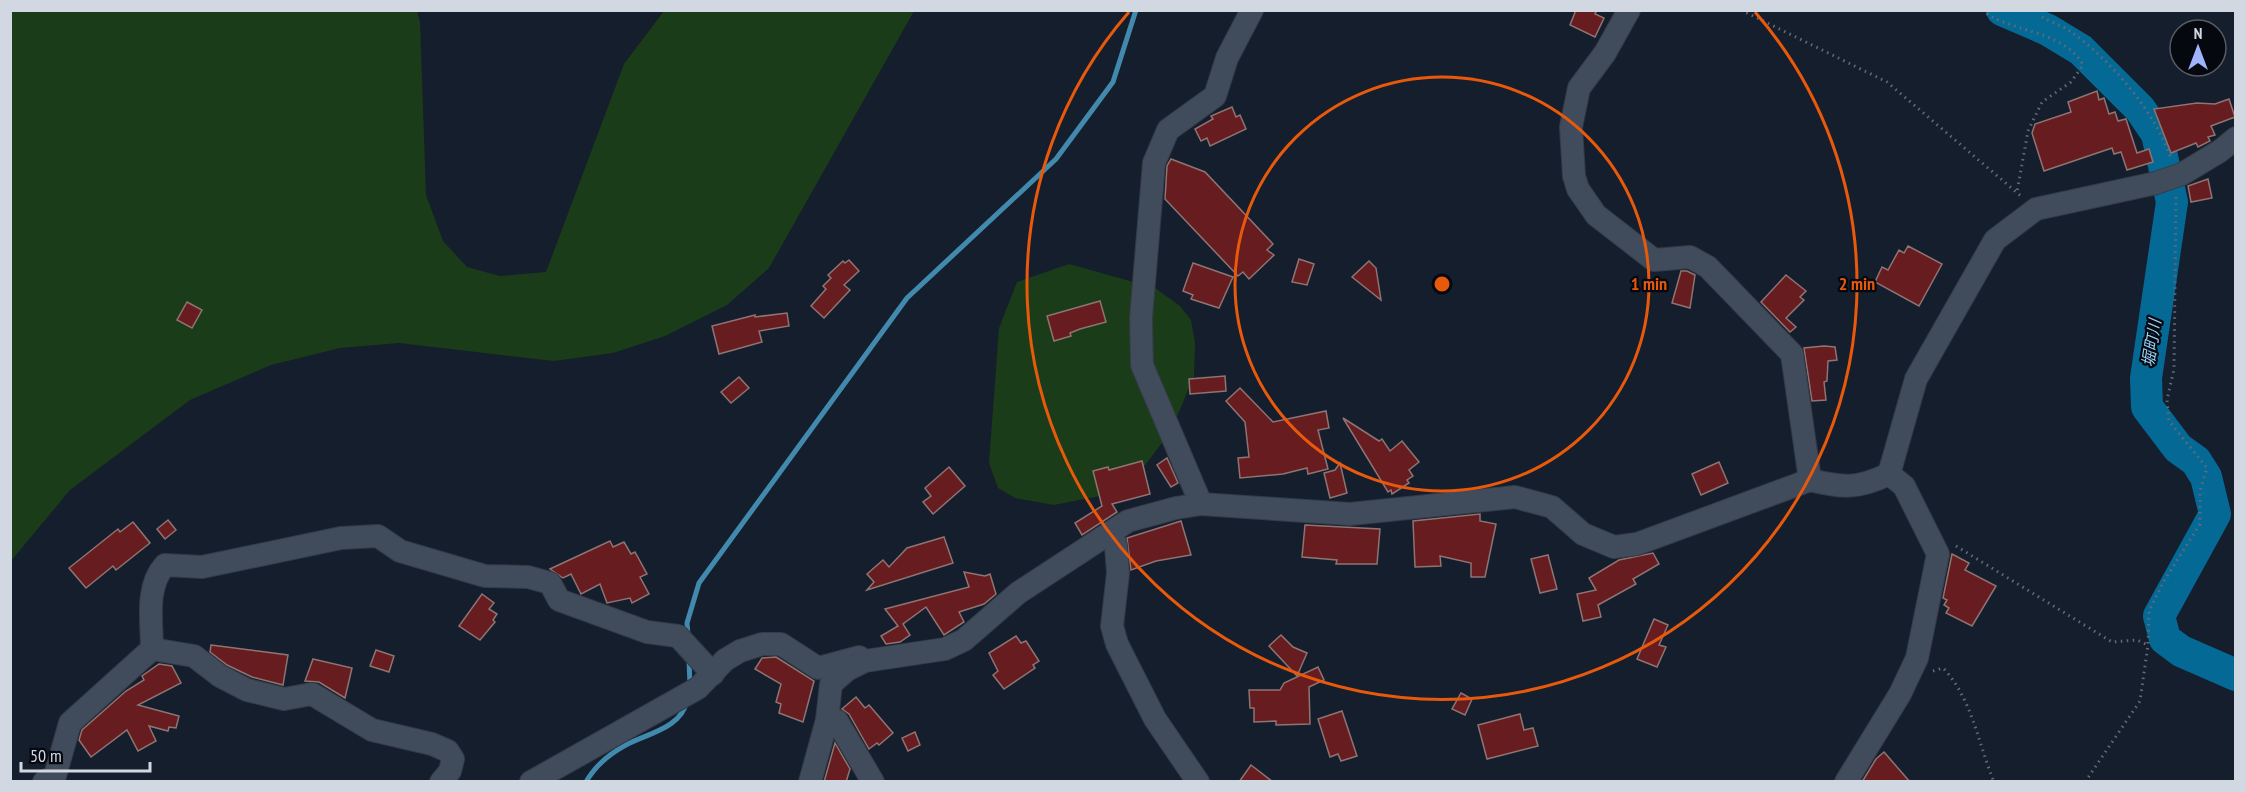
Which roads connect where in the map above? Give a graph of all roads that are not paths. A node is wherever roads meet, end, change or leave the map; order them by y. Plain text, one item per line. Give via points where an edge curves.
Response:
1 (1252, 10) edge
2 (1629, 10) edge
3 (2235, 138) edge
4 (1889, 474) junction
5 (1810, 480) junction
6 (1202, 504) junction
7 (1111, 532) junction
8 (152, 649) junction
9 (865, 661) junction
10 (712, 674) junction
11 (827, 720) junction
12 (44, 782) edge
13 (441, 782) edge
14 (531, 782) edge
15 (810, 782) edge
16 (873, 782) edge
17 (1198, 782) edge
18 (1846, 782) edge

1 - 6 street via 1227,58 1215,96 1168,130 1154,163 1141,318 1142,365
2 - 5 street via 1605,53 1579,88 1571,127 1578,189 1596,215 1654,260 1690,257 1708,267 1792,354
3 - 4 street via 2176,176 2036,209 1995,240 1916,379
4 - 5 street via 1866,486 1838,487
4 - 18 street via 1904,486 1938,554 1917,658
5 - 6 street via 1637,544 1614,547 1583,534 1552,507 1515,497 1350,514
6 - 7 street via 1128,521
7 - 9 street via 1018,593 964,640 945,649
7 - 17 street via 1118,573 1112,626 1117,644 1155,719
8 - 10 street via 151,598 165,565 202,567 341,538 378,536 400,550 485,576 528,577 550,583 559,600 647,632 678,636
8 - 12 street via 70,723 55,776
8 - 13 street via 194,656 247,690 284,699 312,694 372,730 448,751 453,759
9 - 10 street via 863,656 818,668 781,644 762,644 725,660
9 - 11 street via 831,684
10 - 14 street via 699,688
11 - 15 street
11 - 16 street via 837,721

